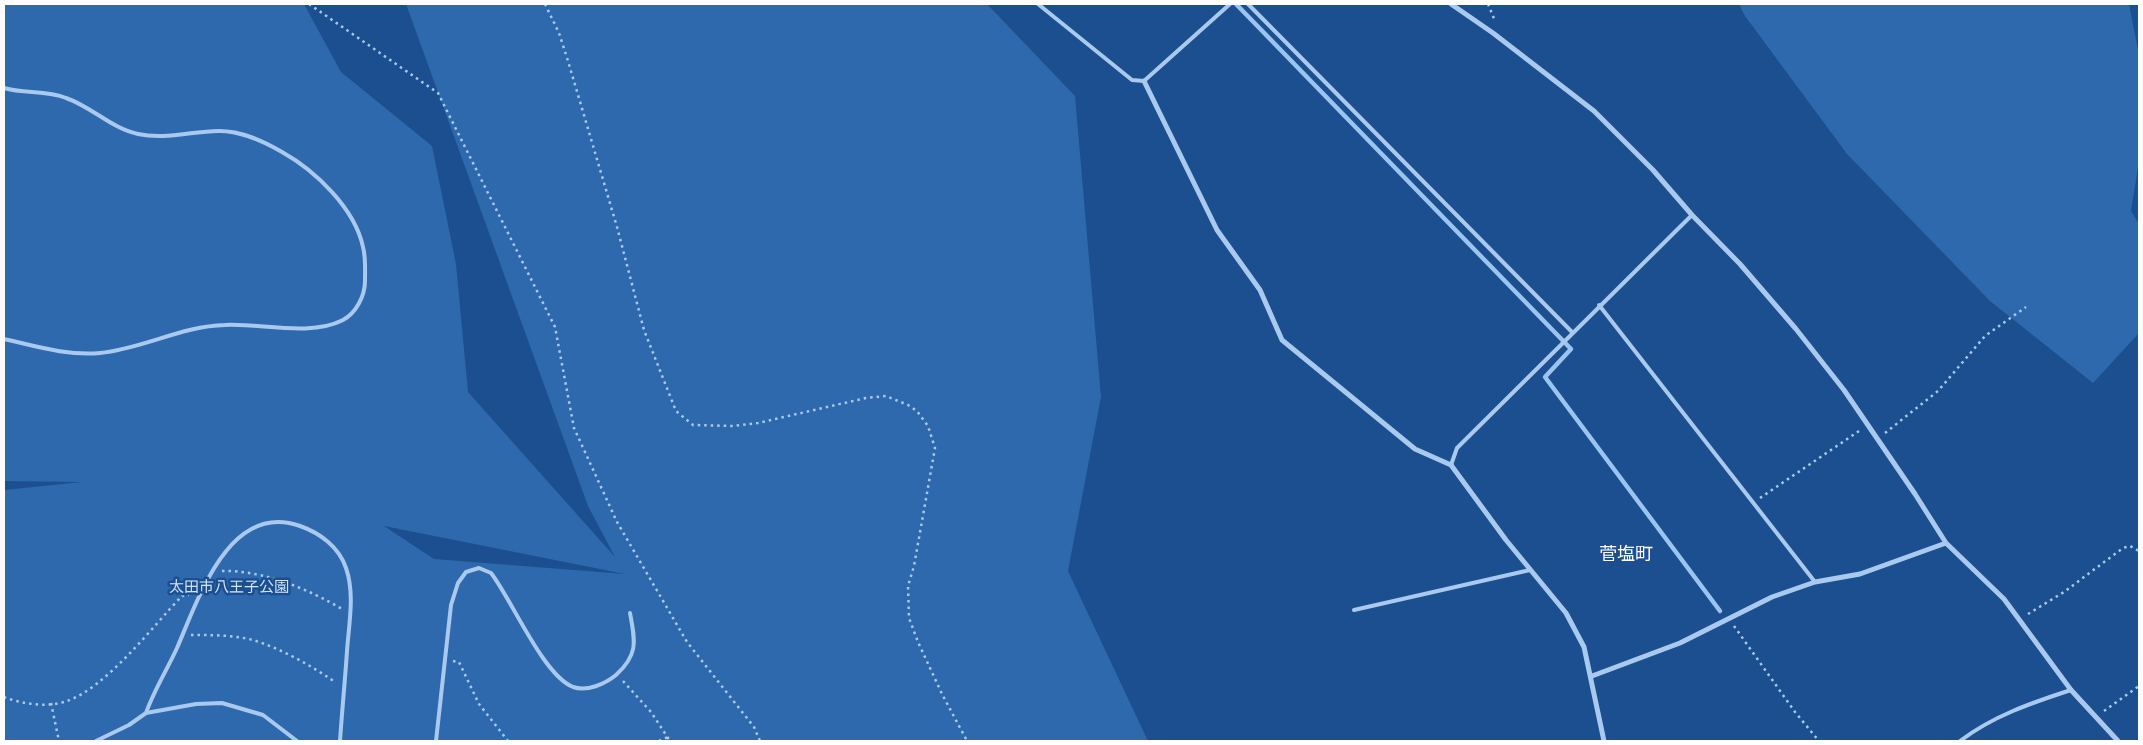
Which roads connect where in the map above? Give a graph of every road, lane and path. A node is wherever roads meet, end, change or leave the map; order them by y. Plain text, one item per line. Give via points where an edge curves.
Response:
1 (309, 4) edge
2 (545, 4) edge
3 (1038, 4) edge
4 (1230, 4) edge
5 (1248, 4) edge
6 (1451, 4) edge
7 (1488, 4) edge
8 (1493, 33) junction
9 (1144, 81) junction
10 (4, 88) edge
11 (1692, 216) junction
12 (1599, 305) junction
13 (2026, 307) dead end
14 (1572, 332) junction
15 (4, 339) edge
16 (1869, 425) junction
17 (1878, 439) junction
18 (1451, 465) junction
19 (1753, 502) junction
20 (1946, 543) junction
21 (2139, 550) edge
22 (1530, 570) junction
23 (211, 572) junction
24 (1815, 582) junction
25 (200, 594) junction
26 (1354, 610) dead end
27 (350, 613) junction
28 (630, 613) dead end
29 (1728, 618) junction
30 (2020, 618) junction
31 (182, 635) junction
32 (447, 660) junction
33 (1592, 676) junction
34 (2139, 686) edge
35 (344, 688) junction
36 (632, 690) dead end
37 (2071, 690) junction
38 (4, 697) edge
39 (50, 703) junction
40 (146, 713) junction
41 (2095, 717) junction
42 (668, 737) junction
43 (59, 741) edge
44 (96, 741) edge
45 (297, 741) edge
46 (340, 741) edge
47 (436, 741) edge
48 (508, 741) edge
49 (659, 741) edge
50 (670, 741) edge
51 (760, 741) edge
52 (967, 741) edge
53 (1604, 741) edge
54 (1819, 741) edge
55 (1960, 741) edge
56 (2118, 741) edge

1 - 51 path via 438,94 555,327 574,428 617,522 687,642 754,727
2 - 52 path via 568,61 644,330 676,411 693,425 733,426 886,396 917,411 928,426 935,448 908,586 910,618 942,694
3 - 9 lane via 1132,80
4 - 9 lane
5 - 14 lane
6 - 8 street
7 - 8 path via 1495,22
8 - 11 street via 1594,111 1654,170
9 - 18 street via 1217,230 1260,290 1282,340 1415,449
10 - 15 lane via 55,93 114,125 139,134 161,136 218,130 254,137 302,165 335,197 353,220 365,257 365,289 353,312 344,320 314,328 206,327 122,350 86,354
11 - 12 lane
11 - 16 street via 1740,264 1796,328
12 - 14 lane
12 - 19 lane
13 - 17 path via 1985,336 1938,391
14 - 18 lane via 1457,448
16 - 17 street
16 - 19 path
17 - 20 street
18 - 22 street
19 - 24 lane
20 - 24 street via 1860,574
20 - 30 street
21 - 30 path via 2130,546 2123,548 2064,592
22 - 26 lane
22 - 33 street via 1566,612 1584,647
23 - 25 lane
23 - 27 path via 231,571 259,576 319,596
23 - 27 lane via 219,556 244,534 265,524 291,523 315,531 333,546 346,567 352,595
24 - 29 street via 1772,596
25 - 31 lane
25 - 39 path via 182,596 107,676 67,702
27 - 35 lane
28 - 32 lane via 635,642 633,654 624,668 593,688 574,688 558,677 547,663 491,572 479,568 466,572 458,583 451,605
29 - 33 street via 1680,644
29 - 54 path
30 - 37 street
31 - 35 path via 221,635 252,640 311,666
31 - 40 lane
32 - 47 lane
32 - 48 path via 459,662 479,704
33 - 53 street
34 - 41 path
35 - 46 lane
36 - 42 path
37 - 41 street
37 - 55 lane via 2012,710
38 - 39 path via 26,704
39 - 43 path
40 - 44 lane
40 - 45 lane via 222,703 263,715
41 - 56 street
42 - 49 path
42 - 50 path

